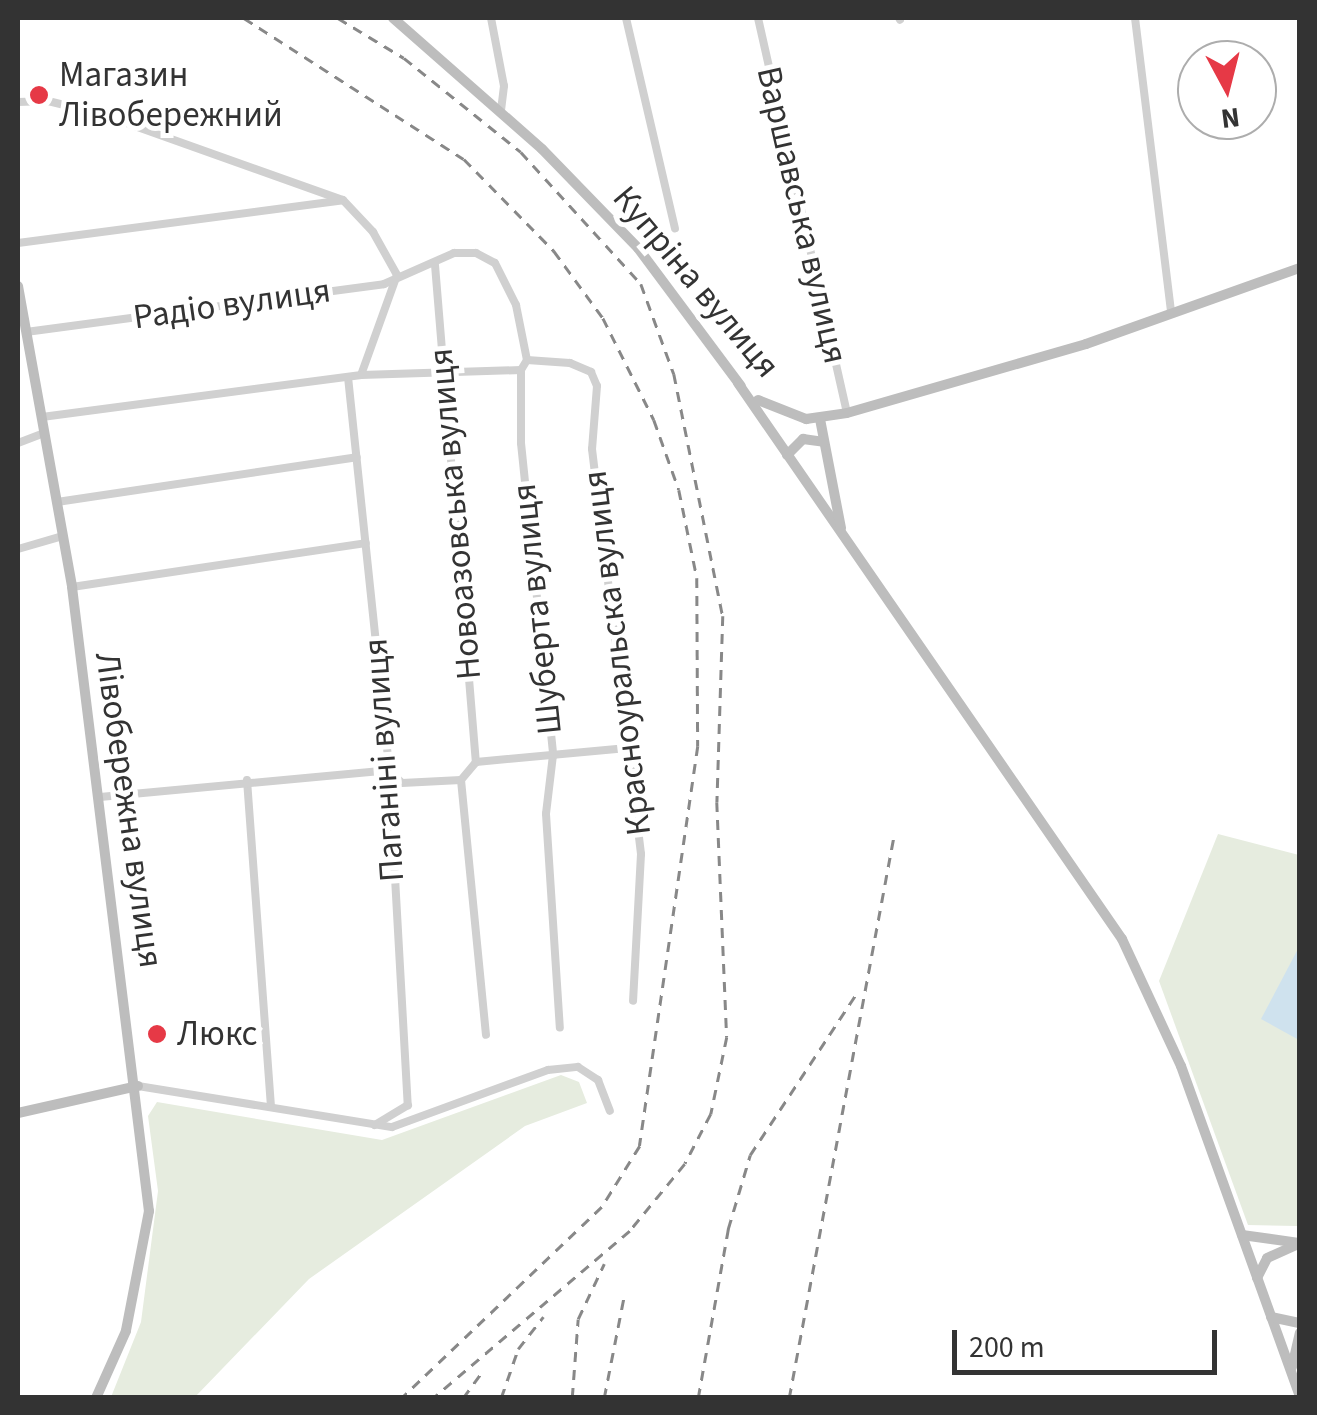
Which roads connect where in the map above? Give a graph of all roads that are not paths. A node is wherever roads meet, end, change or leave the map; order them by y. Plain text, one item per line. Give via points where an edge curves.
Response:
1 (393, 18) edge
2 (491, 18) edge
3 (626, 18) edge
4 (758, 18) edge
5 (1135, 18) edge
6 (18, 102) edge
7 (502, 112) junction
8 (343, 200) junction
9 (675, 228) dead end
10 (18, 243) edge
11 (435, 265) junction
12 (1300, 268) edge
13 (397, 275) junction
14 (18, 286) edge
15 (1171, 311) junction
16 (26, 332) junction
17 (527, 360) junction
18 (443, 369) junction
19 (521, 370) junction
20 (361, 375) junction
21 (348, 377) junction
22 (738, 383) junction
23 (847, 413) junction
24 (42, 417) junction
25 (820, 418) junction
26 (44, 433) junction
27 (824, 442) junction
28 (18, 443) edge
29 (788, 454) junction
30 (357, 457) junction
31 (57, 502) junction
32 (842, 534) junction
33 (63, 536) junction
34 (366, 543) junction
35 (18, 549) edge
36 (72, 587) junction
37 (628, 748) junction
38 (553, 754) junction
39 (476, 762) junction
40 (388, 770) junction
41 (247, 780) junction
42 (461, 780) junction
43 (100, 796) junction
44 (633, 1001) dead end
45 (560, 1028) dead end
46 (486, 1035) dead end
47 (138, 1086) junction
48 (271, 1105) junction
49 (610, 1111) dead end
50 (18, 1113) edge
51 (375, 1124) junction
52 (1242, 1235) junction
53 (1300, 1243) edge
54 (1258, 1278) junction
55 (1272, 1318) junction
56 (1300, 1323) edge
57 (1300, 1333) edge
58 (1292, 1374) junction
59 (1300, 1396) edge
60 (96, 1398) edge

1 - 7 main road, Купріна вулиця
2 - 7 street via 504,86
3 - 9 street
4 - 23 street, Варшавська вулиця
5 - 15 street
6 - 8 street via 48,101 101,114
7 - 22 main road, Купріна вулиця via 638,248
8 - 10 street
8 - 13 street via 373,232
11 - 13 street, Радіо вулиця
11 - 17 street via 454,252 495,263 516,305
11 - 18 street, Новоазовська вулиця
12 - 15 main road, Купріна вулиця
13 - 16 street, Радіо вулиця via 384,284
13 - 20 street
14 - 16 main road, Лівобережна вулиця
15 - 23 main road, Купріна вулиця via 1086,344
16 - 24 main road, Лівобережна вулиця
17 - 19 street
17 - 37 street, Красноуральска вулиця via 570,362 591,372 597,386 592,448
18 - 19 street
18 - 20 street
18 - 39 street, Новоазовська вулиця
19 - 38 street, Шуберта вулиця via 526,530
20 - 21 street
21 - 24 street
21 - 30 street, Паганіні вулиця
22 - 25 main road, Купріна вулиця via 765,406
22 - 29 main road
23 - 25 main road, Купріна вулиця
24 - 26 main road, Лівобережна вулиця
25 - 27 main road
26 - 28 street
26 - 31 main road, Лівобережна вулиця
27 - 29 main road via 802,439
27 - 32 main road
29 - 32 main road
30 - 31 street
30 - 34 street, Паганіні вулиця
31 - 33 main road, Лівобережна вулиця
32 - 52 main road via 1122,939 1181,1066
33 - 35 street
33 - 36 main road, Лівобережна вулиця
34 - 36 street
34 - 40 street, Паганіні вулиця
36 - 43 main road, Лівобережна вулиця
37 - 38 street
37 - 44 street, Красноуральска вулиця via 641,854
38 - 39 street
38 - 45 street, Шуберта вулиця via 546,814
39 - 42 street
40 - 41 street
40 - 42 street via 402,784
40 - 51 street, Паганіні вулиця via 408,1105
41 - 43 street
41 - 48 street
42 - 46 street
43 - 47 main road, Лівобережна вулиця
47 - 48 street
47 - 50 main road
47 - 60 main road, Лівобережна вулиця via 150,1211 126,1331
48 - 51 street
49 - 51 street via 598,1080 578,1066 548,1070 422,1121
52 - 53 main road
52 - 54 main road
53 - 54 main road via 1268,1258
54 - 55 main road
55 - 56 main road
55 - 58 main road
57 - 58 main road
58 - 59 main road

